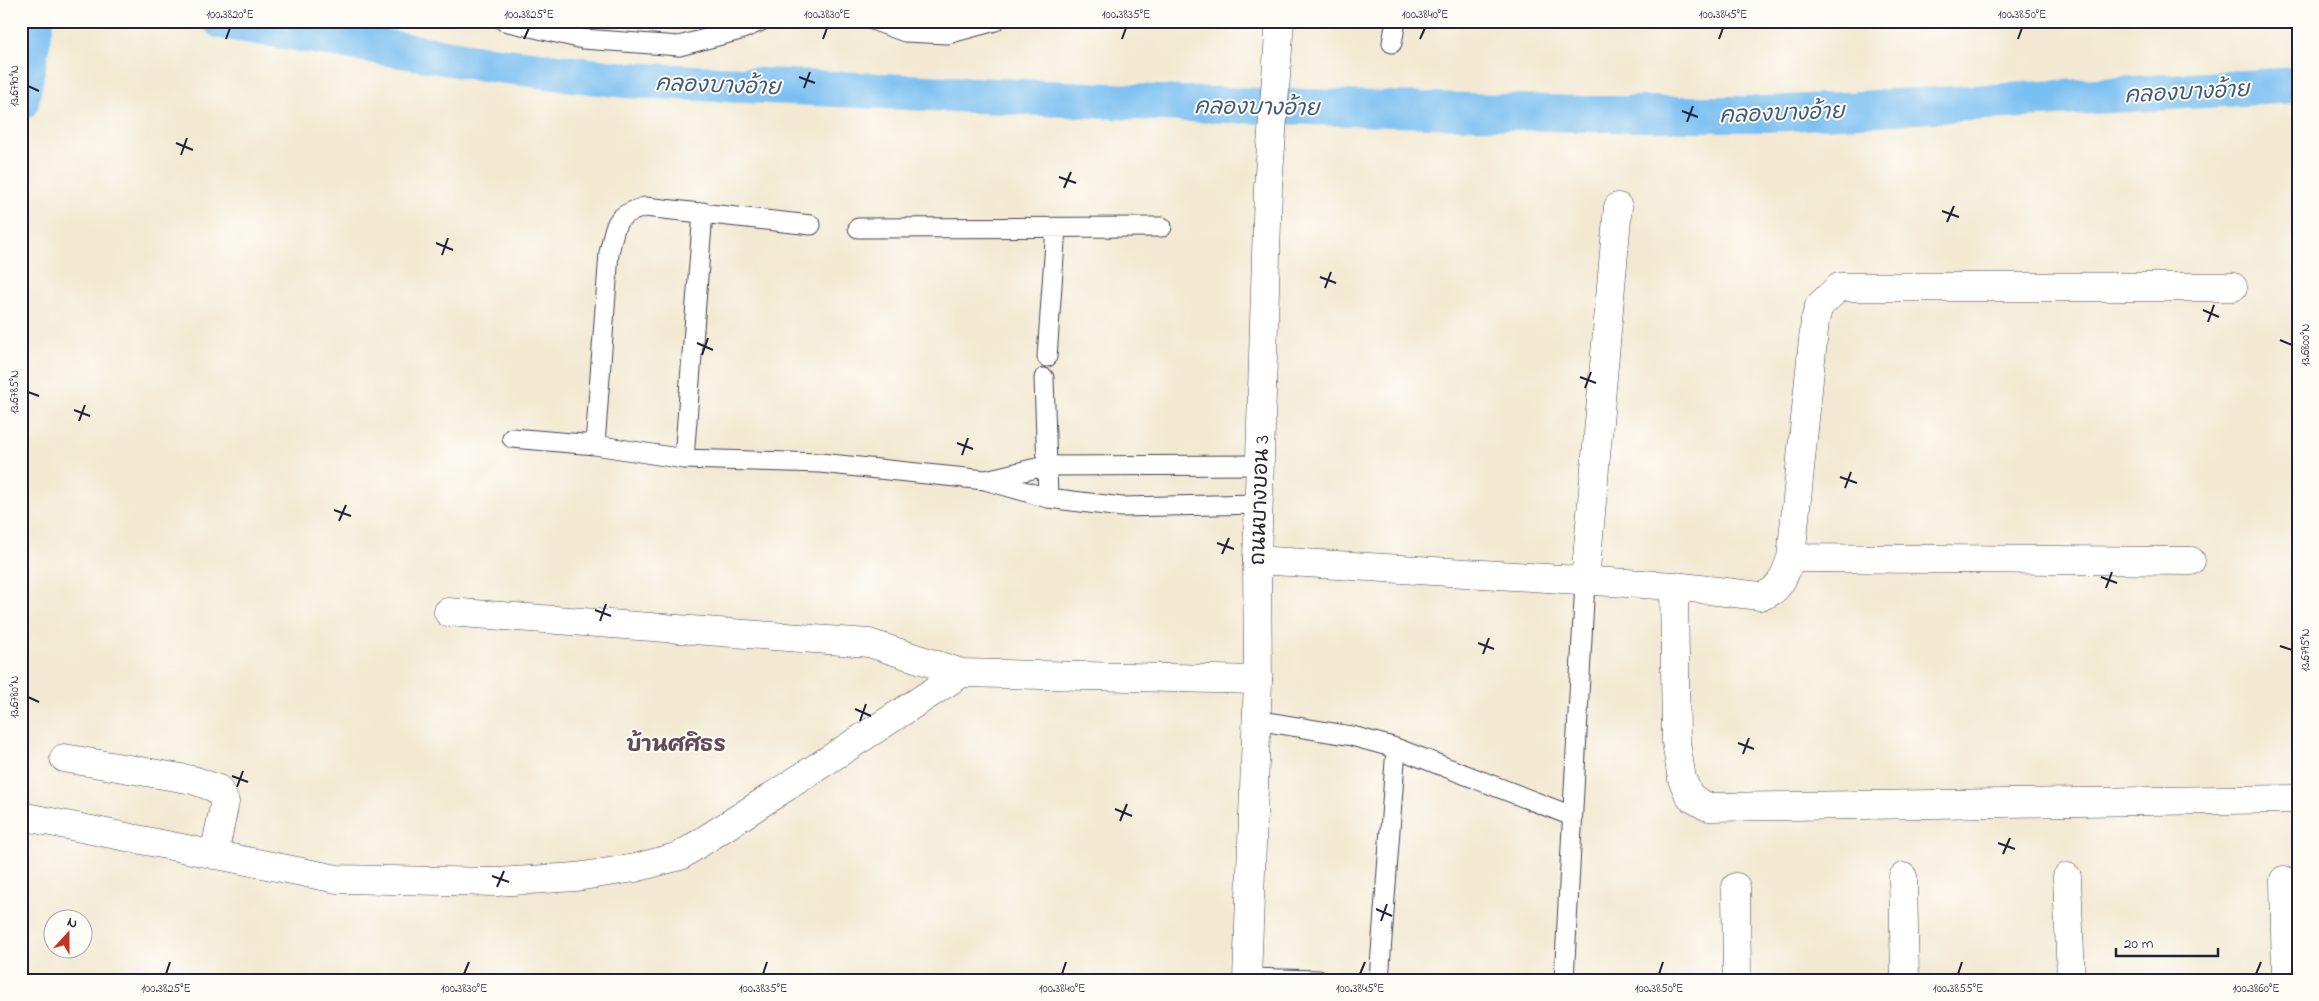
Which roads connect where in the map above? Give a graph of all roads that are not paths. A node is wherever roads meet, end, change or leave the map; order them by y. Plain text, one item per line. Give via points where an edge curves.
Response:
1 (504, 21) edge
2 (761, 21) edge
3 (875, 21) edge
4 (994, 21) edge
5 (1280, 21) edge
6 (1396, 21) edge
7 (1392, 43) dead end
8 (1618, 207) dead end
9 (703, 212) junction
10 (811, 225) dead end
11 (858, 228) dead end
12 (1056, 228) junction
13 (1162, 228) dead end
14 (2233, 287) dead end
15 (1047, 358) dead end
16 (1044, 378) dead end
17 (512, 438) dead end
18 (595, 445) junction
19 (684, 459) junction
20 (1046, 466) junction
21 (1260, 466) junction
22 (985, 480) junction
23 (1048, 498) junction
24 (1259, 504) junction
25 (1791, 558) junction
26 (1257, 560) junction
27 (2190, 561) dead end
28 (1586, 581) junction
29 (1674, 586) junction
30 (448, 612) dead end
31 (962, 673) junction
32 (1258, 680) junction
33 (1256, 720) junction
34 (1396, 748) junction
35 (64, 758) dead end
36 (2298, 799) edge
37 (23, 816) edge
38 (1572, 816) junction
39 (214, 855) junction
40 (1903, 877) dead end
41 (2067, 877) dead end
42 (2284, 880) dead end
43 (1736, 886) dead end
44 (1247, 979) edge
45 (1319, 980) edge
46 (1379, 980) edge
47 (1564, 980) edge
48 (1737, 980) edge
49 (1905, 980) edge
50 (2070, 980) edge
51 (2286, 980) edge

1 - 2 lane via 583,39 679,46
3 - 4 lane via 905,32 947,34
5 - 21 street, ถนนบางบอน 3 via 1268,188
6 - 7 lane
8 - 28 street
9 - 10 lane
9 - 18 lane via 645,207 626,212 616,223 609,253
9 - 19 lane
11 - 12 lane
12 - 13 lane
12 - 15 lane
14 - 25 street via 1839,287 1819,306 1815,320
16 - 20 lane
17 - 18 lane
18 - 19 lane
19 - 22 lane via 820,463
20 - 21 lane
20 - 22 lane
20 - 23 lane
21 - 24 street, ถนนบางบอน 3
22 - 23 lane
23 - 24 lane via 1122,507
24 - 26 street, ถนนบางบอน 3
25 - 27 street
25 - 29 street via 1783,581 1769,595
26 - 28 street
26 - 32 street, ถนนบางบอน 3
28 - 29 street
28 - 38 lane
29 - 36 street via 1676,742 1682,779 1690,796 1708,807
30 - 31 street via 869,643
31 - 32 street
31 - 39 street via 680,856 635,868 576,877 497,882 337,880
32 - 33 street, ถนนบางบอน 3
33 - 34 lane via 1352,736
33 - 44 street, ถนนบางบอน 3
34 - 38 lane
34 - 46 lane
35 - 39 street via 193,780 218,789 225,802
37 - 39 street
38 - 47 lane
40 - 49 street
41 - 50 street
42 - 51 street
43 - 48 street
44 - 45 lane

